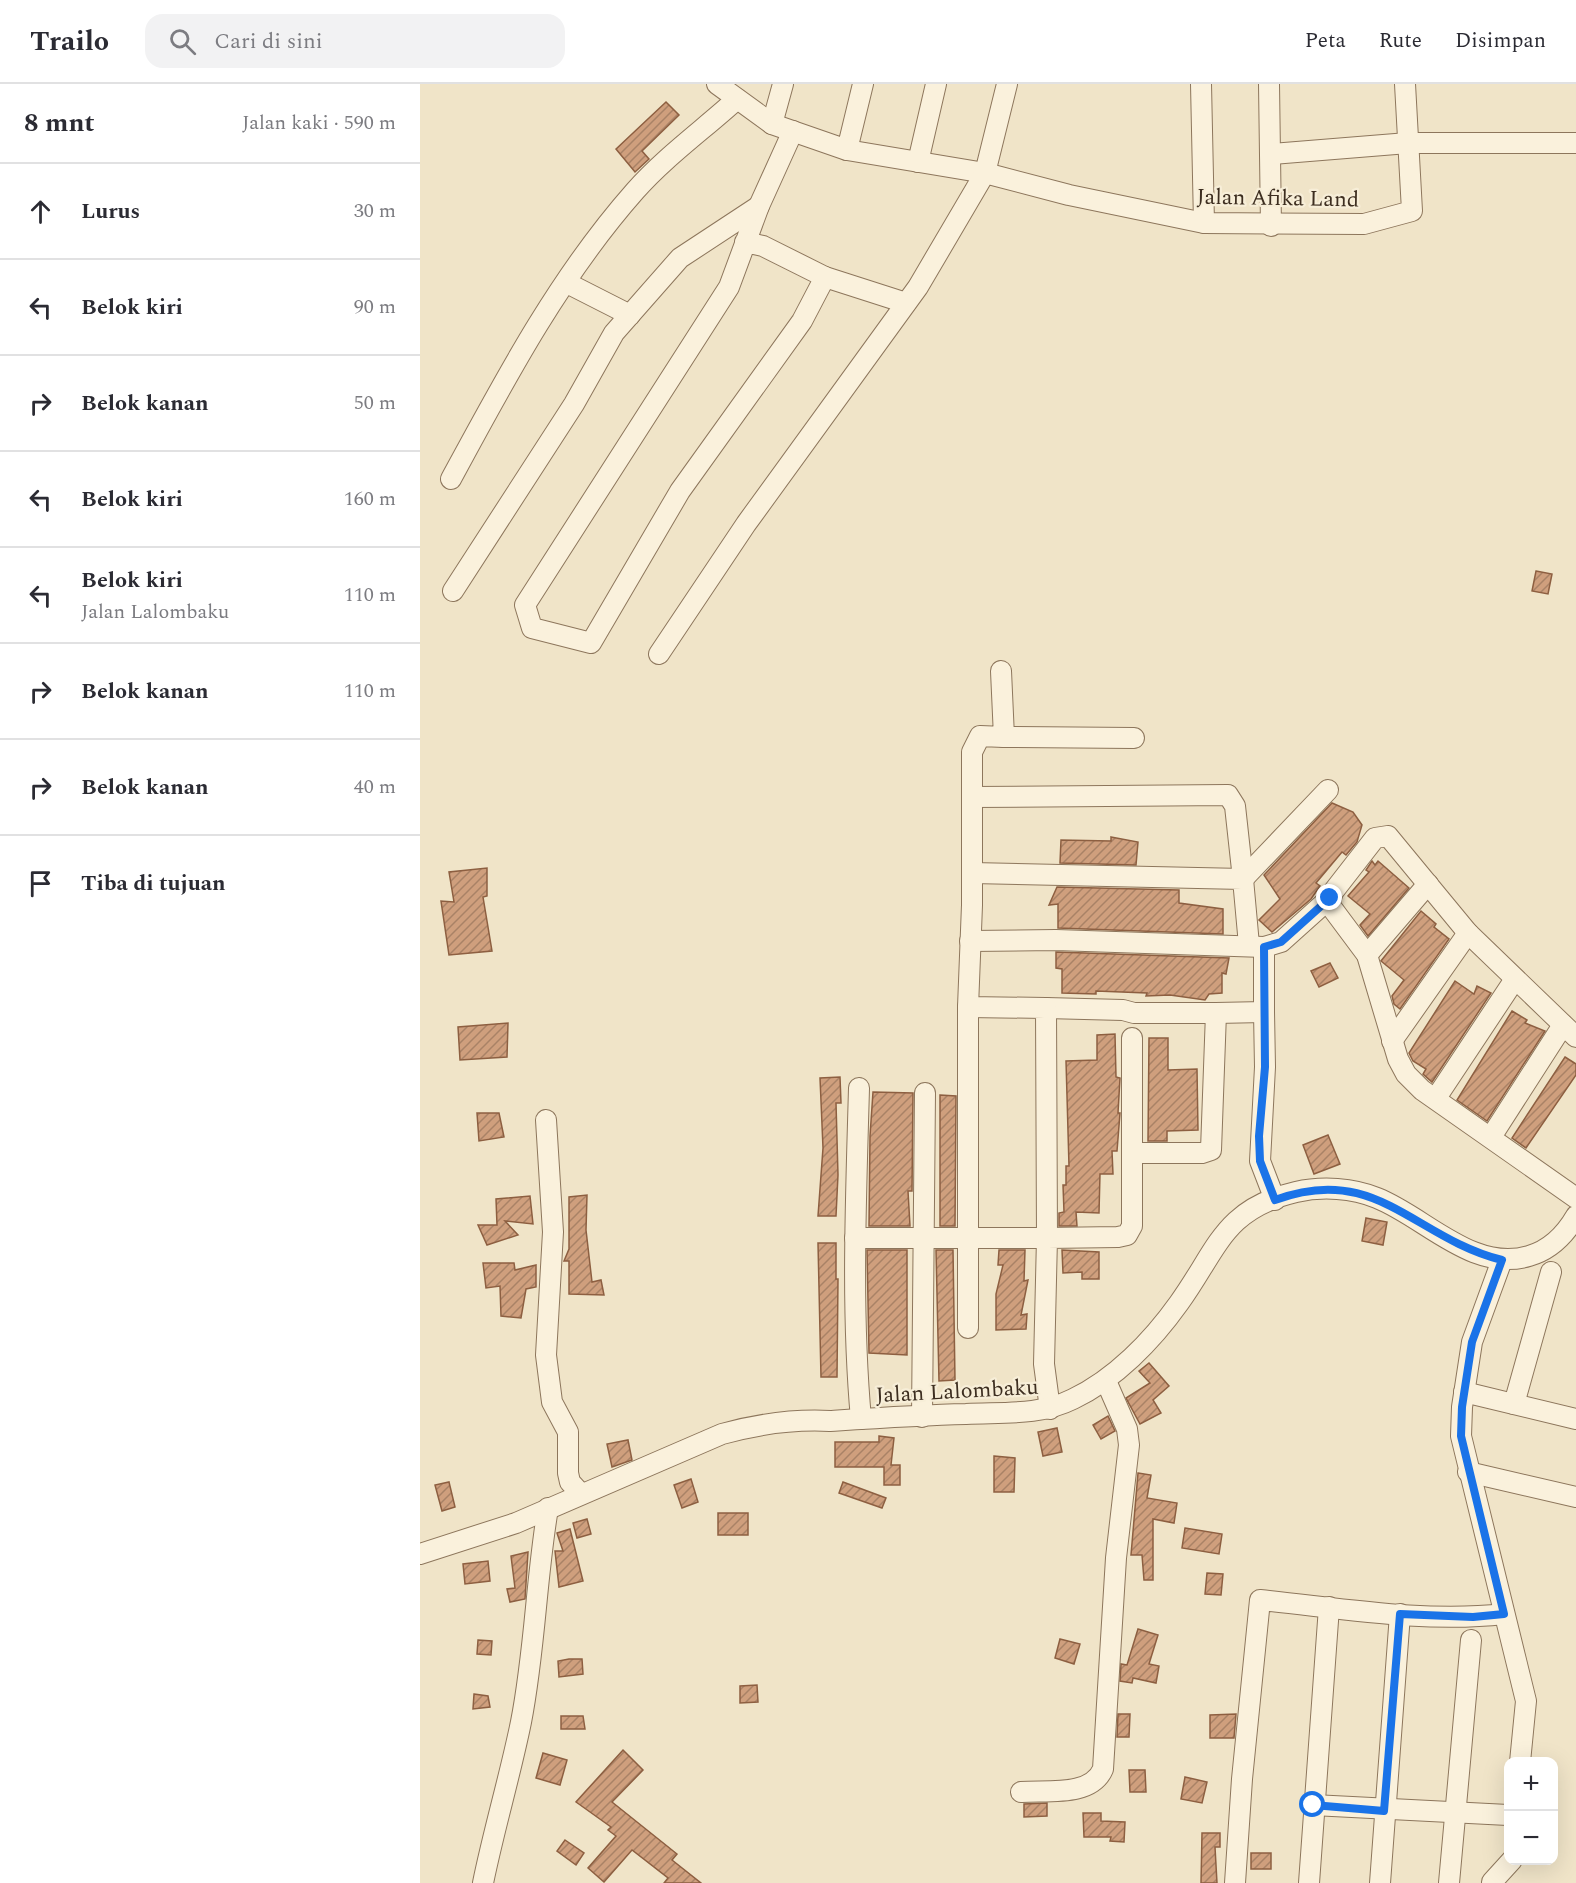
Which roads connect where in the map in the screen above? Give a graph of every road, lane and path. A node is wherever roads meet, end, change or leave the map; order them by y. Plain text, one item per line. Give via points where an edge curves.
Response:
1 (717, 84) edge
2 (783, 84) edge
3 (863, 84) edge
4 (936, 84) edge
5 (1007, 84) edge
6 (1201, 84) edge
7 (1269, 84) edge
8 (1405, 84) edge
9 (737, 99) junction
10 (772, 124) junction
11 (793, 131) junction
12 (1408, 143) junction
13 (1576, 143) edge
14 (847, 150) junction
15 (1272, 154) junction
16 (918, 162) junction
17 (985, 172) junction
18 (759, 206) junction
19 (1204, 223) junction
20 (1271, 226) junction
21 (746, 242) junction
22 (825, 277) junction
23 (567, 283) junction
24 (906, 303) junction
25 (630, 315) junction
26 (451, 479) dead end
27 (453, 591) dead end
28 (659, 654) dead end
29 (1001, 671) dead end
30 (1004, 737) junction
31 (1134, 738) dead end
32 (1328, 790) dead end
33 (972, 797) junction
34 (972, 873) junction
35 (1243, 879) junction
36 (1428, 884) junction
37 (1330, 898) junction
38 (1468, 933) junction
39 (970, 941) junction
40 (1257, 946) junction
41 (1367, 955) junction
42 (1515, 979) junction
43 (968, 1007) junction
44 (1046, 1008) junction
45 (1263, 1012) junction
46 (1216, 1013) junction
47 (1570, 1031) edge
48 (1132, 1038) dead end
49 (1392, 1041) junction
50 (859, 1088) dead end
51 (925, 1094) dead end
52 (1436, 1098) junction
53 (546, 1120) dead end
54 (1491, 1137) junction
55 (1133, 1153) junction
56 (1576, 1198) edge
57 (1275, 1200) junction
58 (1576, 1216) edge
59 (924, 1237) junction
60 (967, 1237) junction
61 (855, 1238) junction
62 (1047, 1238) junction
63 (1502, 1260) junction
64 (1551, 1272) dead end
65 (968, 1328) dead end
66 (1106, 1382) junction
67 (1464, 1392) junction
68 (1514, 1404) junction
69 (1050, 1409) junction
70 (922, 1417) junction
71 (861, 1419) junction
72 (1576, 1419) edge
73 (1468, 1472) junction
74 (581, 1494) junction
75 (1576, 1497) edge
76 (548, 1508) junction
77 (420, 1554) edge
78 (1329, 1607) junction
79 (1400, 1614) junction
80 (1504, 1614) junction
81 (1471, 1640) dead end
82 (1520, 1757) edge
83 (1021, 1792) dead end
84 (1313, 1805) junction
85 (1384, 1811) junction
86 (1456, 1813) junction
87 (1504, 1815) edge
88 (1507, 1865) edge
89 (1492, 1882) edge
90 (483, 1883) edge
91 (1235, 1883) edge
92 (1309, 1883) edge
93 (1380, 1883) edge
94 (1449, 1883) edge

1 - 9 street, Jalan Afika Land
2 - 10 street
3 - 14 street
4 - 16 street
5 - 17 street
6 - 19 street
7 - 15 street
8 - 12 street, Jalan Afika Land
9 - 10 street, Jalan Afika Land
9 - 23 street via 637,188 602,230
10 - 11 street, Jalan Afika Land
11 - 14 street, Jalan Afika Land
11 - 18 street
12 - 13 street
12 - 15 street
12 - 20 street, Jalan Afika Land via 1412,211 1364,224
14 - 16 street, Jalan Afika Land
15 - 20 street
16 - 17 street, Jalan Afika Land
17 - 19 street, Jalan Afika Land via 1069,195
17 - 24 street
18 - 21 street
18 - 25 street via 680,258
19 - 20 street, Jalan Afika Land
21 - 22 street via 763,246
21 - 22 street via 729,287 525,605 532,628 591,643 680,491 802,321
22 - 24 street
23 - 25 street
23 - 26 street via 521,349
24 - 28 street via 746,524
25 - 27 street via 614,333 574,404
29 - 30 street
30 - 31 street
30 - 33 street via 980,736 975,741
32 - 35 street
33 - 34 street
33 - 35 street via 1227,795 1235,806
34 - 35 street
34 - 39 street
35 - 40 street
36 - 37 street via 1388,836 1381,835
36 - 38 street
36 - 41 street
37 - 40 street via 1281,942
37 - 41 street via 1336,916
38 - 42 street
38 - 49 street
39 - 40 street
39 - 43 street
40 - 45 street
41 - 49 street
42 - 47 street
42 - 52 street
43 - 44 street
43 - 60 street
44 - 46 street
44 - 62 street
45 - 46 street
45 - 57 street via 1265,1067 1260,1161
46 - 55 street via 1211,1150
47 - 54 street
48 - 55 street
49 - 52 street via 1406,1074
50 - 61 street
51 - 59 street
52 - 54 street
53 - 74 street via 553,1232 546,1355 552,1402 568,1432 570,1482
54 - 56 street
55 - 62 street via 1133,1219 1129,1233 1118,1237
57 - 63 street, Jalan Lalombaku via 1311,1190 1355,1191 1376,1197 1456,1242
57 - 66 street, Jalan Lalombaku via 1233,1222 1179,1303
58 - 63 street via 1565,1233 1540,1253
59 - 60 street
59 - 61 street
59 - 70 street
60 - 62 street
60 - 65 street
61 - 71 street
62 - 69 street via 1044,1364
63 - 67 street via 1472,1342
64 - 68 street
66 - 69 street, Jalan Lalombaku
66 - 83 street via 1129,1445 1116,1558 1103,1768 1099,1778 1087,1787
67 - 68 street
67 - 73 street via 1461,1436
68 - 72 street
69 - 70 street, Jalan Lalombaku
70 - 71 street, Jalan Lalombaku
71 - 74 street, Jalan Lalombaku via 802,1420 756,1425 722,1434
73 - 75 street
73 - 80 street via 1481,1511
74 - 76 street, Jalan Lalombaku
76 - 77 street, Jalan Lalombaku via 516,1523
76 - 90 street via 521,1721
78 - 79 street
78 - 84 street
78 - 91 street via 1260,1600
79 - 80 street
79 - 85 street
80 - 82 street via 1526,1701
81 - 86 street
84 - 85 street
84 - 92 street
85 - 86 street
85 - 93 street
86 - 87 street
86 - 94 street
88 - 89 street

